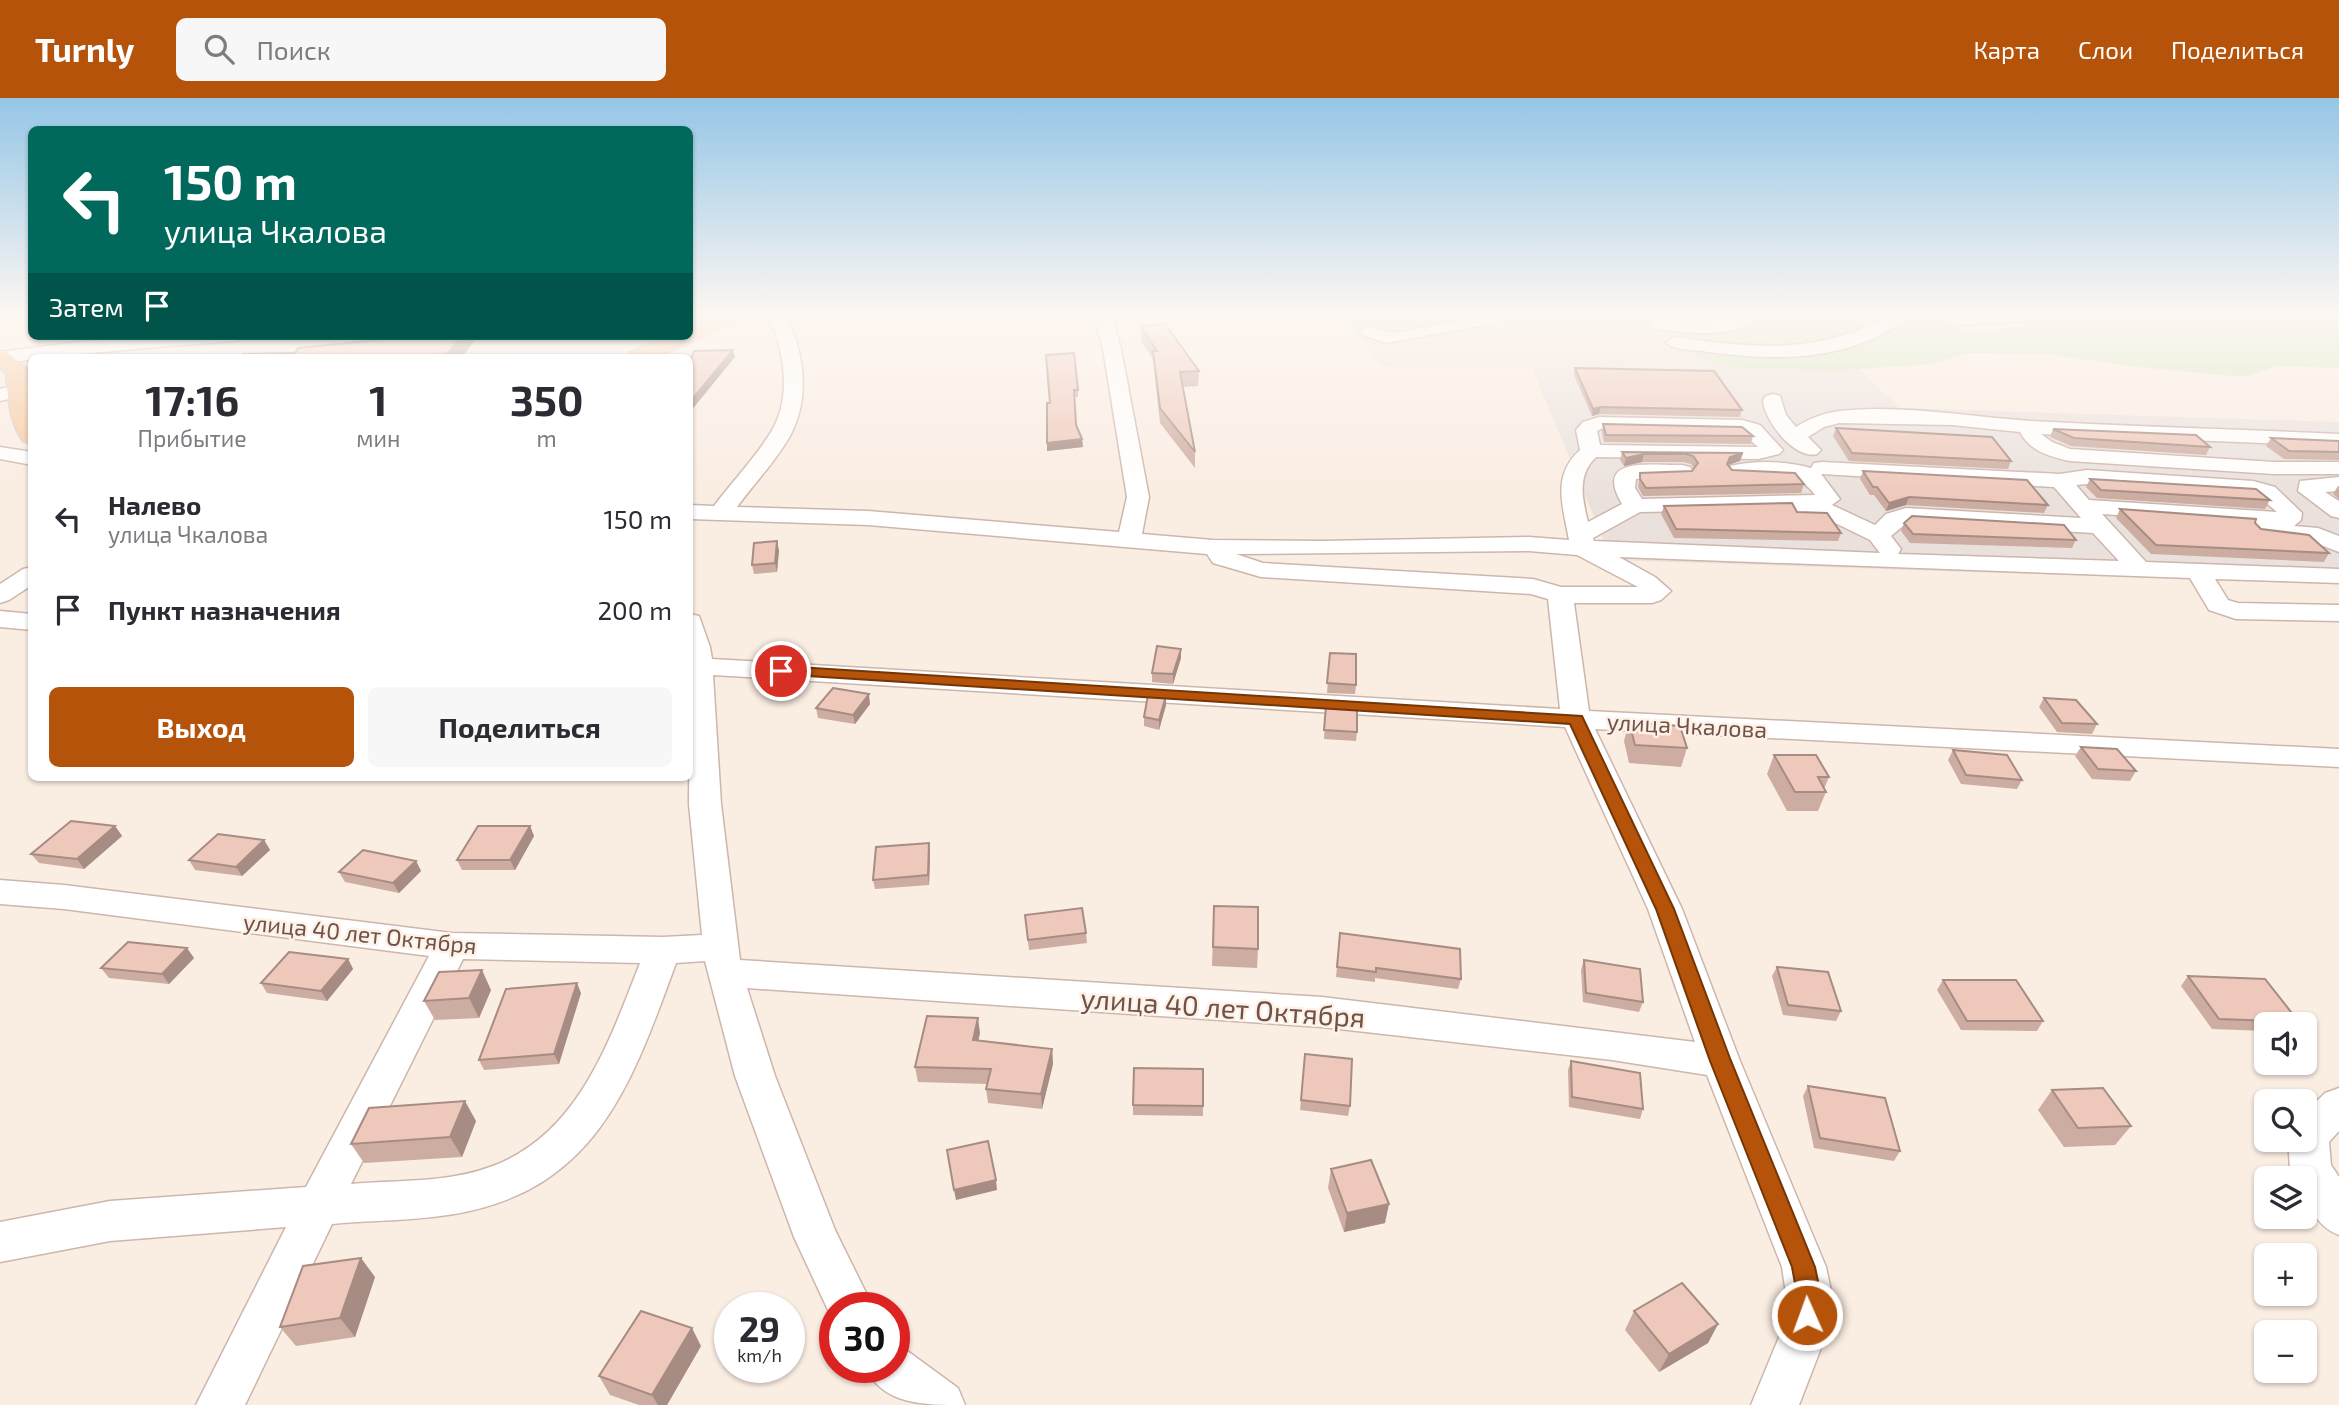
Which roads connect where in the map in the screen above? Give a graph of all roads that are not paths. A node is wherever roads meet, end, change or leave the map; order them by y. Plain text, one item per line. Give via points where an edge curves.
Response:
1 (17, 377) edge
2 (793, 377) edge
3 (1117, 377) edge
4 (1773, 400) dead end
5 (18, 401) edge
6 (28, 426) edge
7 (2029, 427) junction
8 (1796, 436) junction
9 (1976, 438) edge
10 (2339, 440) edge
11 (1591, 451) junction
12 (0, 453) edge
13 (28, 458) edge
14 (1828, 462) junction
15 (2003, 464) edge
16 (2339, 468) edge
17 (2060, 481) junction
18 (2339, 484) edge
19 (1635, 506) junction
20 (2083, 506) junction
21 (2339, 511) edge
22 (693, 512) edge
23 (720, 513) junction
24 (2102, 526) junction
25 (1878, 535) junction
26 (1129, 540) junction
27 (1582, 542) junction
28 (2339, 545) edge
29 (1213, 547) junction
30 (2122, 547) junction
31 (1658, 553) junction
32 (1898, 561) junction
33 (2138, 568) junction
34 (2198, 571) junction
35 (2339, 576) edge
36 (28, 577) edge
37 (0, 595) edge
38 (1560, 595) junction
39 (2339, 613) edge
40 (0, 619) edge
41 (28, 622) edge
42 (693, 631) edge
43 (699, 666) junction
44 (1576, 719) junction
45 (2339, 758) edge
46 (0, 892) edge
47 (452, 946) junction
48 (663, 950) junction
49 (723, 960) junction
50 (1721, 1061) junction
51 (2339, 1105) edge
52 (320, 1203) junction
53 (2339, 1215) edge
54 (0, 1242) edge
55 (843, 1292) edge
56 (910, 1382) edge
57 (220, 1405) edge
58 (941, 1405) edge
59 (1775, 1405) edge

1 - 5 main road
2 - 23 street via 782,432
3 - 26 street via 1138,497
4 - 8 street via 1772,411
5 - 6 main road
7 - 8 street via 1952,419 1839,417 1817,422
7 - 10 street
7 - 16 street via 2037,441 2069,455
8 - 14 street
9 - 14 street via 1830,430 1825,437
11 - 11 street via 1586,430 1612,422 1742,426 1754,429 1772,450
11 - 27 street via 1579,459 1573,473 1572,509
12 - 13 street
14 - 15 street
14 - 17 street
14 - 25 street
17 - 20 street
17 - 20 street via 2087,477 2253,488 2267,492 2291,513 2289,520
18 - 21 street via 2308,486
19 - 19 street via 1624,488 1624,477 1644,472 1794,471 1812,478 1829,499
19 - 27 street
20 - 24 street
22 - 23 street
23 - 26 street via 868,518
24 - 25 street via 1906,515 1894,519
24 - 30 street
25 - 31 street via 1831,512 1647,516
25 - 32 street
26 - 29 street
27 - 29 street
27 - 31 street
27 - 38 street via 1607,563 1653,584 1658,591 1652,595
28 - 30 street via 2293,531 2143,523 2130,525
29 - 38 street via 1222,558 1261,570 1503,584
30 - 33 street
31 - 32 street
32 - 33 street
33 - 34 street
34 - 35 street
34 - 39 street via 2218,604 2236,611
36 - 37 street
38 - 44 street
40 - 41 street
42 - 43 street
43 - 44 street, улица Чкалова
43 - 49 street via 705,804
44 - 45 street, улица Чкалова
44 - 50 street via 1665,909
46 - 47 street, улица 40 лет Октября
47 - 48 street, улица 40 лет Октября
47 - 52 street
48 - 49 street, улица 40 лет Октября
48 - 52 street via 607,1088 572,1135 539,1162 502,1182 455,1195
49 - 50 street, улица 40 лет Октября via 1322,1012
49 - 55 street via 755,1076 816,1237
50 - 59 street via 1804,1267 1810,1300 1805,1330
51 - 53 street via 2308,1136 2311,1169
52 - 54 street via 110,1221
52 - 57 street
56 - 58 street

